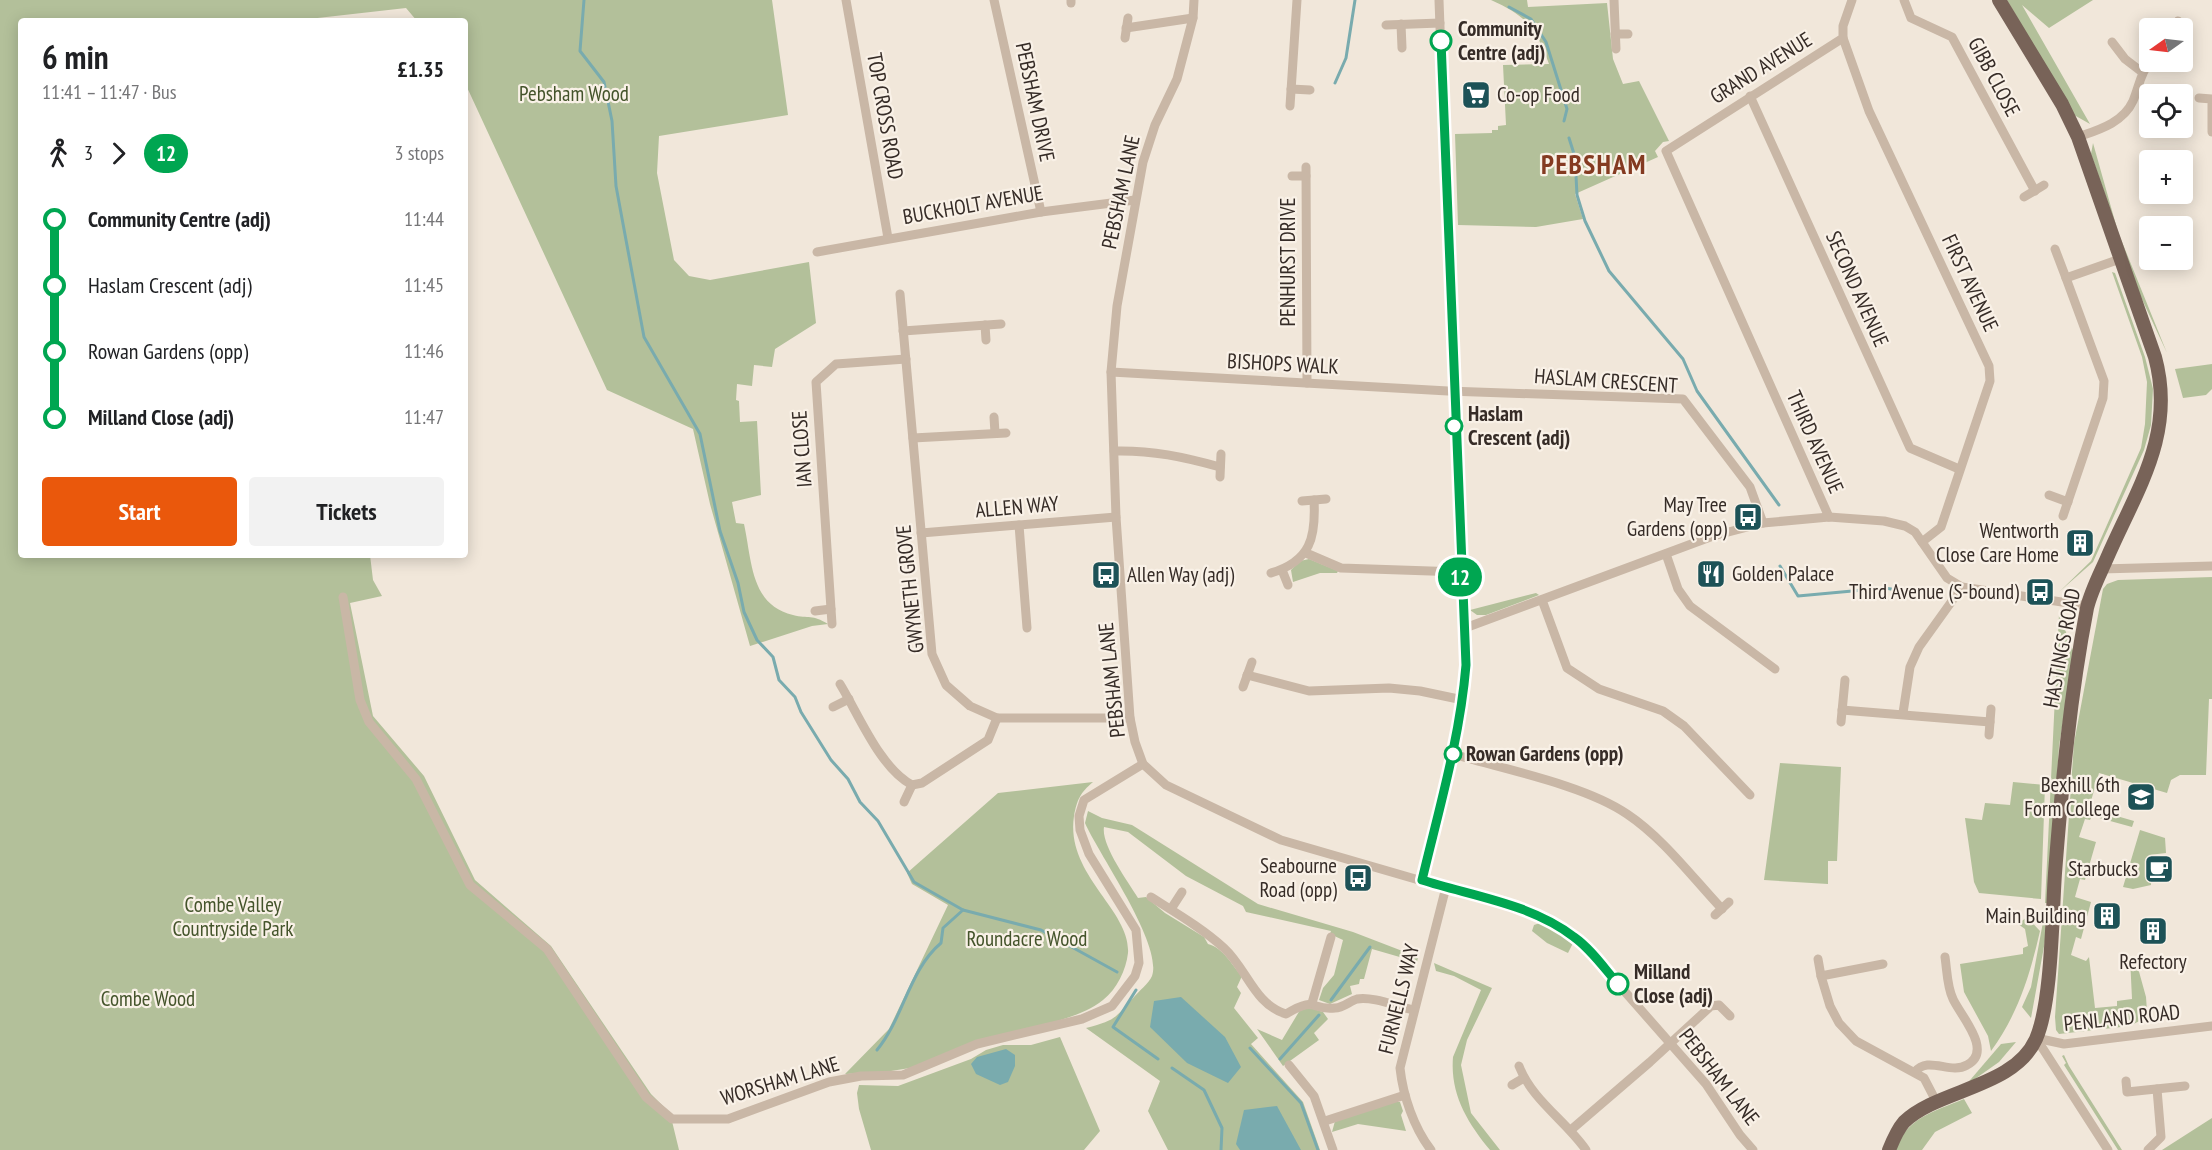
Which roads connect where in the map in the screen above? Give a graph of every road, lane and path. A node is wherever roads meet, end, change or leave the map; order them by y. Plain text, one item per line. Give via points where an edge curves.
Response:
1 (846, 0) edge
2 (994, 0) edge
3 (1194, 0) edge
4 (1297, 0) edge
5 (1439, 0) edge
6 (1614, 0) edge
7 (1852, 0) edge
8 (1904, 0) edge
9 (1999, 0) edge
10 (1193, 18) junction
11 (1440, 23) junction
12 (1401, 24) junction
13 (1386, 25) dead end
14 (1126, 28) dead end
15 (1615, 34) junction
16 (1628, 34) dead end
17 (1843, 38) junction
18 (2112, 42) dead end
19 (1402, 48) dead end
20 (1616, 49) dead end
21 (2139, 70) edge
22 (2142, 72) edge
23 (1291, 89) junction
24 (1310, 90) dead end
25 (1750, 96) junction
26 (2199, 98) dead end
27 (2212, 99) edge
28 (2212, 104) edge
29 (1290, 106) dead end
30 (2212, 132) edge
31 (2078, 137) junction
32 (1666, 151) joint
33 (1292, 176) dead end
34 (2044, 185) dead end
35 (2035, 191) junction
36 (2024, 197) dead end
37 (1135, 200) junction
38 (1041, 212) junction
39 (888, 238) junction
40 (2055, 249) dead end
41 (817, 252) dead end
42 (2120, 259) junction
43 (2066, 278) junction
44 (900, 294) dead end
45 (1001, 324) dead end
46 (985, 325) junction
47 (903, 331) junction
48 (986, 340) dead end
49 (906, 359) junction
50 (1112, 372) junction
51 (1306, 383) junction
52 (1453, 391) junction
53 (994, 417) dead end
54 (995, 433) junction
55 (1006, 433) dead end
56 (913, 438) junction
57 (1114, 451) junction
58 (1221, 454) dead end
59 (1959, 469) junction
60 (2049, 495) dead end
61 (1326, 499) dead end
62 (1314, 500) junction
63 (1302, 501) dead end
64 (2068, 502) junction
65 (2063, 516) dead end
66 (1116, 517) junction
67 (1829, 517) junction
68 (1762, 523) junction
69 (1019, 525) junction
70 (921, 533) junction
71 (1922, 542) junction
72 (1306, 553) junction
73 (1666, 554) junction
74 (2212, 566) edge
75 (2102, 569) junction
76 (1282, 570) junction
77 (1460, 572) junction
78 (1271, 573) dead end
79 (1288, 585) dead end
80 (1962, 587) junction
81 (343, 597) dead end
82 (1542, 600) junction
83 (2088, 606) junction
84 (831, 609) junction
85 (815, 610) dead end
86 (1026, 615) junction
87 (1015, 616) dead end
88 (831, 624) dead end
89 (1027, 628) dead end
90 (1465, 628) junction
91 (1252, 662) dead end
92 (1768, 668) dead end
93 (1247, 675) junction
94 (1845, 680) dead end
95 (840, 684) dead end
96 (1243, 687) dead end
97 (849, 699) junction
98 (1463, 700) junction
99 (833, 707) dead end
100 (1991, 709) dead end
101 (1842, 710) junction
102 (1903, 713) junction
103 (997, 718) junction
104 (1130, 718) junction
105 (1841, 722) dead end
106 (1990, 722) junction
107 (1989, 735) dead end
108 (1453, 754) junction
109 (1143, 764) junction
110 (1747, 776) dead end
111 (1740, 783) junction
112 (912, 785) junction
113 (1750, 795) dead end
114 (904, 802) dead end
115 (1422, 880) junction
116 (1446, 888) junction
117 (1182, 892) dead end
118 (1151, 897) dead end
119 (1722, 908) dead end
120 (1171, 909) junction
121 (1331, 937) dead end
122 (1945, 957) dead end
123 (1818, 959) dead end
124 (1883, 964) dead end
125 (1821, 976) junction
126 (1312, 1003) junction
127 (1414, 1010) junction
128 (1730, 1016) dead end
129 (2212, 1026) edge
130 (2036, 1038) junction
131 (1671, 1043) junction
132 (1289, 1065) dead end
133 (1520, 1066) dead end
134 (1916, 1072) junction
135 (1524, 1078) junction
136 (2126, 1081) dead end
137 (1512, 1085) dead end
138 (2185, 1086) dead end
139 (2157, 1089) junction
140 (1405, 1095) junction
141 (1937, 1103) junction
142 (1325, 1121) junction
143 (1572, 1129) junction
144 (1334, 1150) edge
145 (1431, 1150) edge
146 (1586, 1150) edge
147 (1754, 1150) edge
148 (1889, 1150) edge
149 (2108, 1150) edge
150 (2148, 1150) edge

1 - 39 street, TOP CROSS ROAD
2 - 38 street, PEBSHAM DRIVE
3 - 10 street, PEBSHAM LANE
4 - 23 street
5 - 11 street
6 - 15 street
7 - 17 street, GRAND AVENUE
8 - 35 street, GIBB CLOSE via 1911,18 1952,37
9 - 31 main road, HASTINGS ROAD
10 - 14 street
10 - 37 street, PEBSHAM LANE via 1177,79 1143,162
11 - 12 street
11 - 52 street
12 - 13 street
12 - 19 street
15 - 16 street
15 - 20 street
17 - 25 street, GRAND AVENUE
17 - 59 street, FIRST AVENUE via 1869,111 1989,366 1990,381
18 - 21 street
22 - 31 street via 2133,103 2126,112 2107,127
23 - 24 street
23 - 29 street
25 - 32 street, GRAND AVENUE
25 - 59 street, SECOND AVENUE via 1910,448
26 - 27 street
28 - 30 street
31 - 42 main road, HASTINGS ROAD
32 - 67 street, THIRD AVENUE
33 - 51 street, PENHURST DRIVE via 1306,172
34 - 35 street
35 - 36 street
37 - 38 street, BUCKHOLT AVENUE
37 - 50 street, PEBSHAM LANE via 1117,306
38 - 39 street, BUCKHOLT AVENUE
39 - 41 street, BUCKHOLT AVENUE
40 - 43 street
42 - 43 street
42 - 75 main road, HASTINGS ROAD via 2158,365 2163,411 2154,453
43 - 64 street via 2104,381 2103,398
44 - 47 street, GWYNETH GROVE
45 - 46 street
46 - 47 street
46 - 48 street
47 - 49 street, GWYNETH GROVE
49 - 56 street, GWYNETH GROVE
49 - 84 street, IAN CLOSE via 836,364 816,382
50 - 51 street, BISHOPS WALK
50 - 57 street, PEBSHAM LANE
51 - 52 street, BISHOPS WALK
52 - 68 street, HASLAM CRESCENT via 1683,399 1750,487
52 - 77 street
53 - 54 street
54 - 55 street
54 - 56 street
56 - 70 street, GWYNETH GROVE
57 - 58 street via 1174,454 1220,472
57 - 66 street, PEBSHAM LANE
59 - 71 street, FIRST AVENUE via 1941,526
60 - 64 street
61 - 62 street
62 - 63 street
62 - 72 street via 1315,526
64 - 65 street
66 - 69 street, ALLEN WAY
66 - 104 street, PEBSHAM LANE
67 - 68 street
67 - 71 street, THIRD AVENUE via 1905,526
68 - 73 street
69 - 70 street, ALLEN WAY
69 - 86 street
70 - 103 street, GWYNETH GROVE via 932,654 946,686 970,706
71 - 80 street, THIRD AVENUE via 1947,579
72 - 76 street
72 - 77 street via 1341,568
73 - 82 street
73 - 92 street via 1678,589 1690,606
74 - 75 street
75 - 83 main road, HASTINGS ROAD
76 - 78 street
76 - 79 street
77 - 90 street
80 - 83 street
80 - 102 street via 1919,647 1910,667
81 - 109 street, WORSHAM LANE via 360,700 369,722 416,779 470,885 548,949 646,1097 672,1119 728,1119 829,1082 903,1075 977,1044 1082,1019 1112,1006 1135,976 1139,963 1136,930 1089,854 1079,816 1083,800
82 - 90 street
82 - 111 street via 1567,668 1599,689 1663,711 1684,726
83 - 130 main road, HASTINGS ROAD via 2065,747 2046,993
84 - 85 street
84 - 88 street, IAN CLOSE
86 - 87 street
86 - 89 street
90 - 98 street
91 - 93 street
93 - 96 street
93 - 98 street via 1309,691 1389,688
94 - 101 street
95 - 97 street
97 - 99 street
97 - 112 street via 897,777
98 - 108 street
100 - 106 street
101 - 102 street
101 - 105 street
102 - 106 street
103 - 104 street, GWYNETH GROVE
103 - 112 street via 988,740 922,783
104 - 109 street, PEBSHAM LANE
106 - 107 street
108 - 115 street
108 - 119 street via 1587,794 1628,814
109 - 115 street, PEBSHAM LANE via 1166,785 1281,840
110 - 111 street
111 - 113 street
112 - 114 street
115 - 116 street, PEBSHAM LANE
116 - 127 street, FURNELLS WAY
116 - 131 street, PEBSHAM LANE via 1529,912 1575,938
117 - 120 street
118 - 120 street
120 - 126 street via 1226,949 1272,1010 1286,1014
121 - 126 street
122 - 134 street via 1952,998 1973,1032 1977,1053 1965,1066 1930,1064 1920,1066
123 - 125 street
124 - 125 street
125 - 134 street via 1839,1023 1856,1041
126 - 127 street via 1338,1008 1358,999
127 - 140 street, FURNELLS WAY via 1400,1068
128 - 131 street via 1719,1005 1711,1006
129 - 130 street, PENLAND ROAD via 2064,1044
130 - 141 main road via 2029,1051 2004,1071
130 - 149 street
131 - 143 street
131 - 147 street, PEBSHAM LANE
132 - 142 street via 1314,1096
133 - 135 street
134 - 141 street via 1930,1085
135 - 137 street
135 - 143 street
136 - 139 street via 2127,1092
138 - 139 street
139 - 150 street via 2161,1137
140 - 142 street
140 - 145 street, FURNELLS WAY via 1420,1135
141 - 148 main road via 1904,1123
142 - 144 street
143 - 146 street

